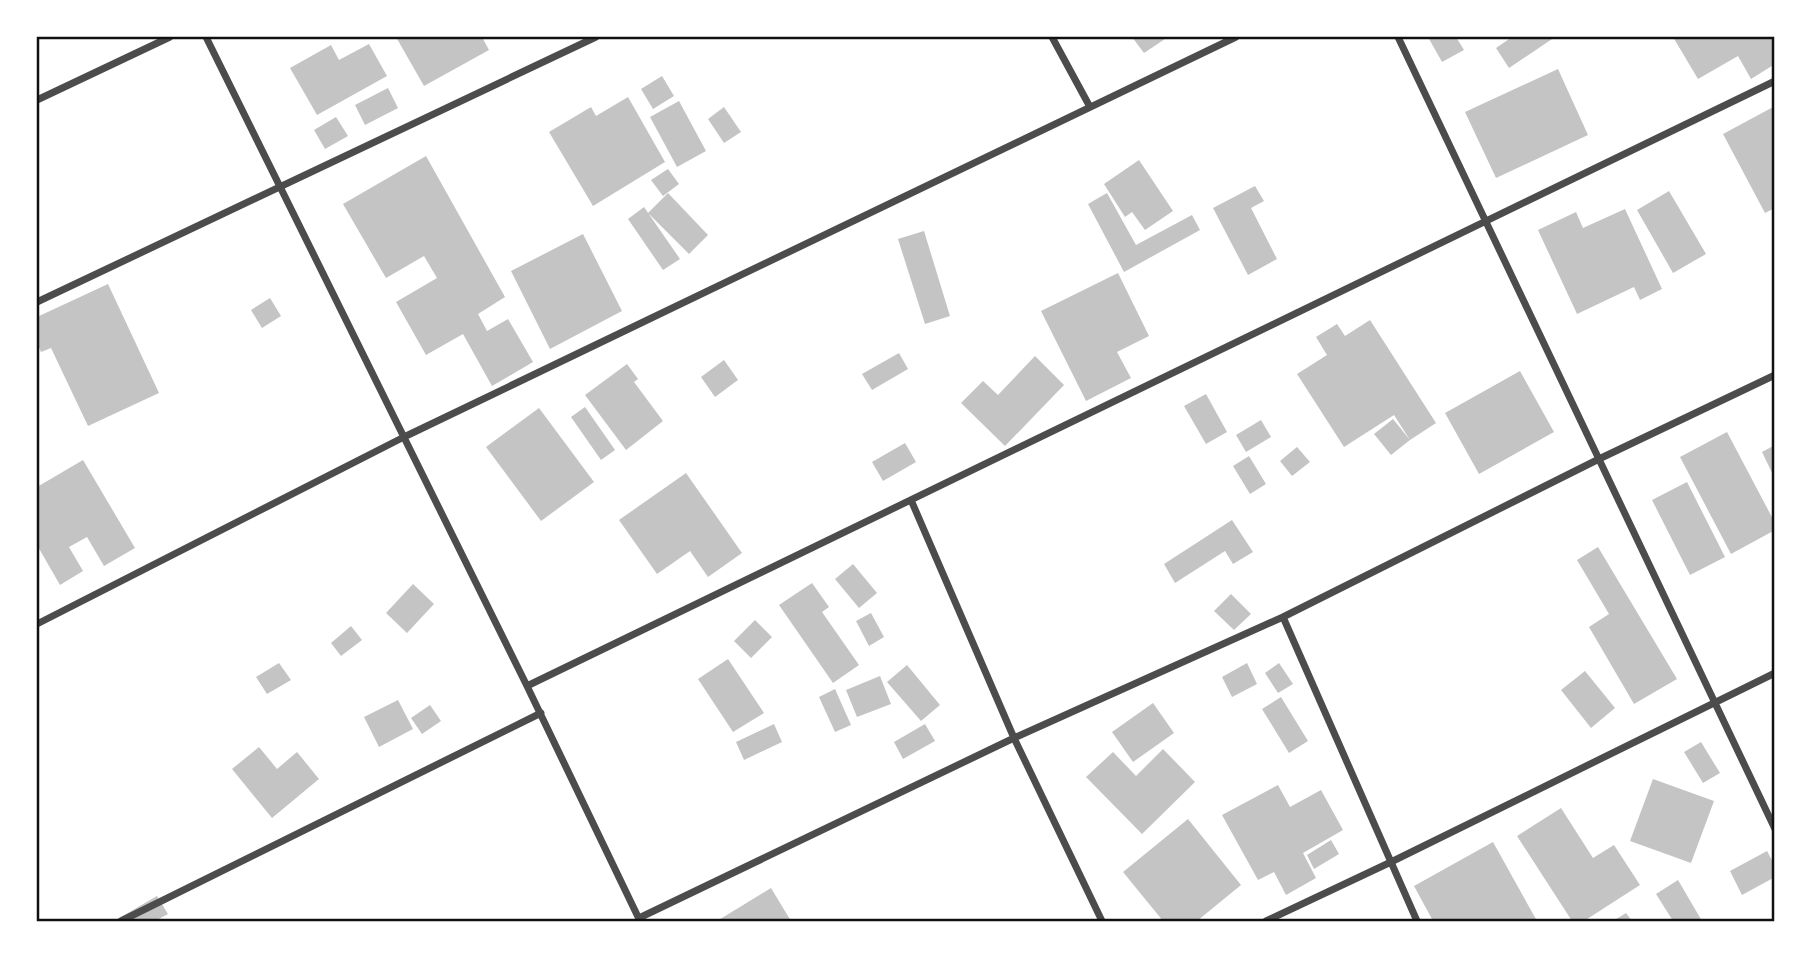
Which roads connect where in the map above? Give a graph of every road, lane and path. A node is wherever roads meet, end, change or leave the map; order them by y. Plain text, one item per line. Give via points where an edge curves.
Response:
1 (170, 37) edge
2 (206, 37) edge
3 (596, 37) edge
4 (1052, 37) edge
5 (1236, 37) edge
6 (1398, 37) edge
7 (1775, 81) edge
8 (37, 100) edge
9 (1090, 107) junction
10 (280, 187) junction
11 (1486, 221) junction
12 (37, 302) edge
13 (1775, 374) edge
14 (404, 437) junction
15 (1599, 459) junction
16 (911, 500) junction
17 (1283, 617) junction
18 (37, 624) edge
19 (1775, 673) edge
20 (527, 686) junction
21 (1715, 702) junction
22 (541, 713) junction
23 (1014, 738) junction
24 (1775, 829) edge
25 (1391, 862) junction
26 (639, 920) edge
27 (121, 921) edge
28 (1102, 921) edge
29 (1266, 921) edge
30 (1417, 921) edge

1 - 8 street
2 - 10 street
3 - 10 street
4 - 9 street
5 - 9 street
6 - 11 street
7 - 11 street
9 - 14 street
10 - 12 street
10 - 14 street
11 - 15 street
11 - 16 street
13 - 15 street
14 - 18 street
14 - 20 street
15 - 17 street
15 - 21 street
16 - 20 street
16 - 23 street
17 - 23 street
17 - 25 street
19 - 21 street
20 - 22 street
21 - 24 street
21 - 25 street
22 - 26 street
22 - 27 street
23 - 26 street
23 - 28 street
25 - 29 street
25 - 30 street

